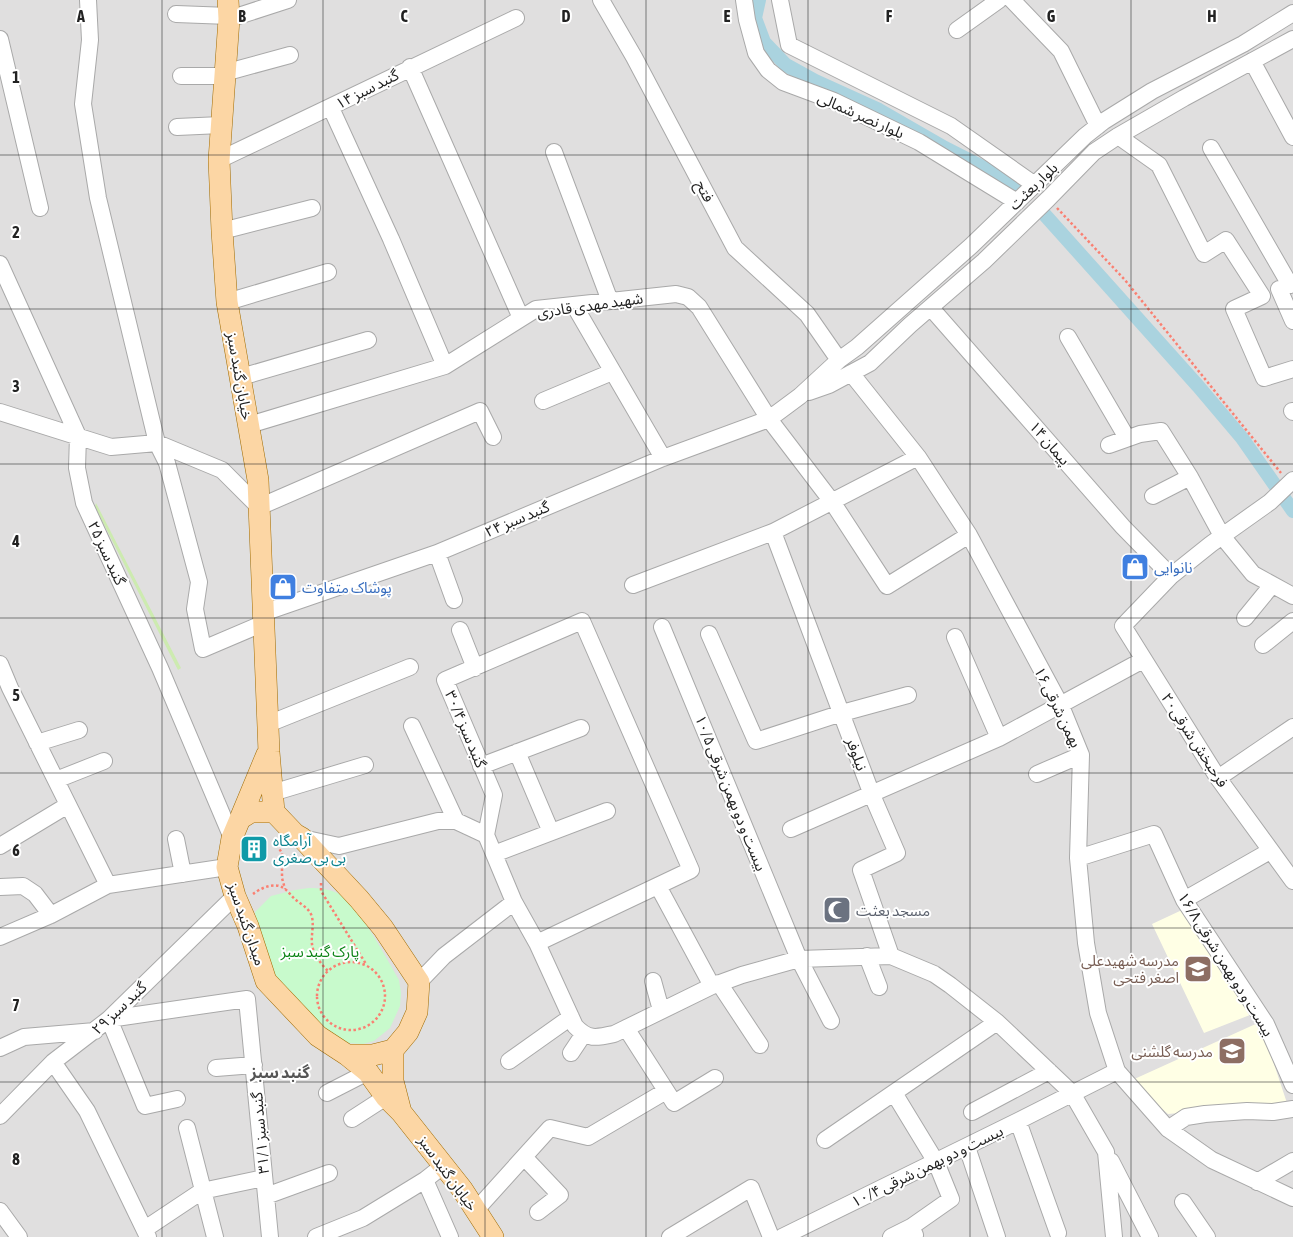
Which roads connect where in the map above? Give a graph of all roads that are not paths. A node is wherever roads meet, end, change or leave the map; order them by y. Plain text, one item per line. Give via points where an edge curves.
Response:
1 (88, 0) edge
2 (288, 0) edge
3 (601, 0) edge
4 (744, 0) edge
5 (780, 0) edge
6 (999, 0) edge
7 (1012, 0) edge
8 (229, 12) edge
9 (1293, 13) edge
10 (176, 14) dead end
11 (516, 18) dead end
12 (957, 30) dead end
13 (0, 39) edge
14 (1293, 39) edge
15 (290, 55) dead end
16 (1252, 60) junction
17 (410, 67) junction
18 (224, 75) junction
19 (181, 76) dead end
20 (331, 108) junction
21 (221, 125) junction
22 (177, 126) dead end
23 (1098, 126) junction
24 (1118, 136) junction
25 (1293, 137) edge
26 (1211, 148) dead end
27 (554, 152) dead end
28 (219, 160) junction
29 (1034, 185) junction
30 (1018, 202) junction
31 (40, 208) dead end
32 (312, 208) dead end
33 (222, 231) junction
34 (0, 264) edge
35 (328, 272) dead end
36 (1287, 286) edge
37 (1262, 296) junction
38 (610, 301) junction
39 (227, 302) junction
40 (574, 305) junction
41 (931, 308) junction
42 (521, 318) junction
43 (1293, 321) edge
44 (1068, 337) dead end
45 (368, 340) dead end
46 (839, 360) junction
47 (445, 366) junction
48 (1293, 369) edge
49 (612, 372) junction
50 (851, 373) junction
51 (241, 377) junction
52 (800, 396) junction
53 (543, 401) dead end
54 (0, 412) edge
55 (769, 419) junction
56 (249, 425) junction
57 (78, 436) junction
58 (493, 437) dead end
59 (1127, 438) junction
60 (157, 443) junction
61 (1109, 445) dead end
62 (918, 457) junction
63 (662, 458) junction
64 (1190, 477) junction
65 (1290, 486) edge
66 (1153, 496) dead end
67 (833, 502) junction
68 (259, 507) junction
69 (773, 532) junction
70 (969, 535) junction
71 (1222, 536) junction
72 (436, 553) junction
73 (1171, 576) junction
74 (633, 585) dead end
75 (1272, 585) junction
76 (1293, 596) edge
77 (454, 600) dead end
78 (264, 618) junction
79 (1245, 618) dead end
80 (1293, 621) edge
81 (662, 626) dead end
82 (460, 630) dead end
83 (708, 634) dead end
84 (955, 637) dead end
85 (1263, 645) dead end
86 (1143, 660) junction
87 (0, 664) edge
88 (410, 667) dead end
89 (474, 668) junction
90 (5, 691) edge
91 (908, 695) dead end
92 (1061, 706) junction
93 (842, 713) junction
94 (268, 724) junction
95 (412, 726) dead end
96 (1293, 727) edge
97 (581, 728) dead end
98 (79, 730) dead end
99 (999, 738) junction
100 (37, 743) junction
101 (268, 752) junction
102 (517, 752) junction
103 (1081, 755) junction
104 (104, 761) dead end
105 (365, 765) dead end
106 (481, 766) junction
107 (1037, 774) dead end
108 (1218, 778) junction
109 (56, 780) junction
110 (872, 795) junction
111 (273, 803) junction
112 (68, 806) junction
113 (607, 812) dead end
114 (456, 821) junction
115 (236, 829) junction
116 (791, 830) dead end
117 (551, 832) junction
118 (486, 835) junction
119 (302, 838) junction
120 (176, 839) dead end
121 (0, 846) edge
122 (1270, 851) junction
123 (494, 854) junction
124 (1078, 858) junction
125 (227, 868) junction
126 (183, 874) junction
127 (1293, 881) edge
128 (108, 885) junction
129 (0, 886) edge
130 (658, 886) junction
131 (237, 900) junction
132 (1184, 900) junction
133 (514, 902) junction
134 (50, 915) junction
135 (0, 937) edge
136 (537, 943) junction
137 (867, 956) junction
138 (892, 956) junction
139 (799, 959) junction
140 (266, 981) junction
141 (653, 981) dead end
142 (420, 982) junction
143 (715, 984) junction
144 (879, 987) dead end
145 (247, 999) junction
146 (661, 1010) junction
147 (571, 1017) junction
148 (109, 1019) junction
149 (831, 1021) dead end
150 (997, 1022) junction
151 (626, 1028) junction
152 (95, 1031) junction
153 (583, 1035) junction
154 (760, 1044) dead end
155 (0, 1048) edge
156 (393, 1050) junction
157 (571, 1053) dead end
158 (347, 1055) junction
159 (509, 1061) dead end
160 (54, 1062) junction
161 (254, 1066) junction
162 (216, 1068) dead end
163 (1048, 1071) junction
164 (1117, 1071) junction
165 (368, 1072) junction
166 (715, 1078) dead end
167 (1293, 1085) edge
168 (666, 1091) junction
169 (327, 1093) dead end
170 (894, 1093) junction
171 (1072, 1093) junction
172 (386, 1097) junction
173 (177, 1099) dead end
174 (1293, 1109) edge
175 (401, 1112) junction
176 (972, 1112) dead end
177 (0, 1116) edge
178 (352, 1119) dead end
179 (1018, 1121) junction
180 (186, 1128) dead end
181 (1168, 1129) junction
182 (825, 1140) dead end
183 (967, 1147) junction
184 (1106, 1152) junction
185 (524, 1157) junction
186 (1293, 1161) edge
187 (936, 1162) junction
188 (444, 1166) junction
189 (329, 1173) dead end
190 (264, 1178) junction
191 (425, 1180) junction
192 (1257, 1182) junction
193 (202, 1191) junction
194 (266, 1196) junction
195 (1293, 1198) edge
196 (1183, 1202) dead end
197 (476, 1210) junction
198 (0, 1211) edge
199 (538, 1212) dead end
200 (913, 1232) edge
201 (146, 1233) edge
202 (322, 1234) edge
203 (1058, 1234) dead end
204 (19, 1237) edge
205 (215, 1237) edge
206 (270, 1237) edge
207 (450, 1237) edge
208 (492, 1237) edge
209 (670, 1237) edge
210 (771, 1237) edge
211 (782, 1237) edge
212 (891, 1237) edge
213 (997, 1237) edge
214 (1114, 1237) edge
215 (1150, 1237) edge
216 (1207, 1237) edge

1 - 60 street via 90,40 83,104 93,170
2 - 8 street
3 - 46 street, فتح via 735,248 807,314
4 - 30 street, بلوار نصر شمالی via 756,53 782,82 834,100 919,142
5 - 29 street, بلوار نصر شمالی via 789,45 951,126
6 - 12 street
7 - 23 street via 1061,51
8 - 10 street
8 - 18 main road, خیابان گنبد سبز
9 - 23 street, بلوار بعثت via 1243,44 1152,91
11 - 17 street, گنبد سبز ۱۴
13 - 31 street
14 - 16 street, بلوار بعثت
15 - 18 street
16 - 24 street, بلوار بعثت
16 - 25 street
17 - 20 street, گنبد سبز ۱۴
17 - 42 street
18 - 19 street
18 - 21 main road, خیابان گنبد سبز
20 - 28 street, گنبد سبز ۱۴
20 - 47 street
21 - 22 street
21 - 28 main road, خیابان گنبد سبز
23 - 29 street, بلوار بعثت
24 - 37 street via 1159,165 1204,254 1226,240
24 - 41 street, بلوار بعثت via 1094,152 984,261
26 - 36 street
27 - 38 street
28 - 33 main road, خیابان گنبد سبز
29 - 30 street, بلوار بعثت
30 - 46 street, بلوار بعثت
32 - 33 street
33 - 39 main road, خیابان گنبد سبز
34 - 57 street, گنبد سبز ۲۵
35 - 39 street
36 - 37 street
36 - 43 street
37 - 48 street via 1234,309 1264,378
38 - 40 street, شهید مهدی قادری
38 - 55 street, شهید مهدی قادری via 676,294 688,296 699,307
39 - 51 main road, خیابان گنبد سبز
40 - 42 street, شهید مهدی قادری via 536,309
40 - 49 street
41 - 50 street, بلوار بعثت via 870,363
41 - 73 street, پیمان ۱۴ via 1123,527
42 - 47 street, شهید مهدی قادری
44 - 59 street
45 - 51 street
46 - 52 street, بلوار بعثت
47 - 56 street, شهید مهدی قادری
49 - 53 street
49 - 63 street
50 - 52 street, بلوار بعثت
50 - 62 street, بهمن شرقی ۱۶
51 - 56 main road, خیابان گنبد سبز
52 - 55 street, بلوار بعثت
54 - 57 street
55 - 63 street, گنبد سبز ۲۴
55 - 67 street
56 - 68 main road, خیابان گنبد سبز
57 - 60 street via 111,447
57 - 115 street, گنبد سبز ۲۵ via 77,468 84,503
58 - 68 street via 480,411
59 - 61 street
59 - 64 street via 1161,431
60 - 68 street via 222,470
60 - 78 street, گنبد سبز ۲۴ via 168,463 199,582 195,609 203,649
62 - 67 street
62 - 70 street, بهمن شرقی ۱۶
63 - 72 street, گنبد سبز ۲۴
64 - 66 street
64 - 71 street
65 - 71 street
67 - 69 street
67 - 70 street via 888,586
68 - 78 main road, خیابان گنبد سبز
69 - 74 street
69 - 93 street, نیلوفر
70 - 92 street, بهمن شرقی ۱۶
71 - 73 street
71 - 75 street via 1253,574
72 - 77 street
72 - 78 street, گنبد سبز ۲۴
73 - 86 street, فرحبخش شرقی۲۰ via 1124,626
75 - 76 street
75 - 79 street
78 - 94 main road, خیابان گنبد سبز
80 - 85 street
81 - 139 street, بیست و دو بهمن شرقی ۱۰/۵
82 - 89 street
83 - 93 street via 756,741
84 - 99 street
86 - 92 street
86 - 108 street, فرحبخش شرقی۲۰
87 - 90 street
88 - 94 street
89 - 106 street, گنبد سبز ۳۰/۴ via 445,680
89 - 130 street, گنبد سبز ۳۰/۴ via 582,621 691,870
90 - 100 street
91 - 93 street
92 - 99 street
92 - 103 street, بهمن شرقی ۱۶
93 - 110 street, نیلوفر
94 - 101 main road, خیابان گنبد سبز
95 - 114 street
96 - 108 street
97 - 102 street
98 - 100 street
99 - 110 street
100 - 109 street
101 - 111 main road, خیابان گنبد سبز
101 - 115 main road, خیابان گنبد سبز
102 - 106 street
102 - 117 street
103 - 107 street
103 - 124 street, بهمن شرقی ۱۶
104 - 109 street
105 - 111 street
106 - 118 street, گنبد سبز ۳۰/۴ via 494,794
108 - 122 street, فرحبخش شرقی۲۰
109 - 112 street
110 - 116 street
110 - 138 street, نیلوفر via 897,853 861,870
111 - 115 main road via 251,812
111 - 119 main road via 295,834
112 - 121 street
112 - 128 street
113 - 117 street
114 - 118 street
114 - 119 street via 438,821 339,846
115 - 125 main road, میدان گنبد سبز
117 - 123 street
118 - 123 street
119 - 142 main road via 360,899
120 - 126 street
122 - 127 street, فرحبخش شرقی۲۰
122 - 132 street
123 - 133 street
124 - 132 street, بیست و دو بهمن شرقی ۱۶/۸ via 1154,834
124 - 164 street, بهمن شرقی ۱۶ via 1086,943 1098,1013
125 - 126 street
125 - 131 main road, میدان گنبد سبز
126 - 128 street
128 - 134 street
129 - 134 street via 23,886 35,894
130 - 136 street
130 - 143 street
131 - 140 main road, میدان گنبد سبز
131 - 148 street, گنبد سبز ۲۹
132 - 167 street, بیست و دو بهمن شرقی ۱۶/۸ via 1266,1024
133 - 136 street
133 - 142 street via 444,956
134 - 135 street
136 - 147 street
137 - 138 street
137 - 139 street
137 - 144 street
138 - 150 street via 934,974
139 - 143 street
139 - 149 street, بیست و دو بهمن شرقی ۱۰/۵
140 - 145 street
140 - 158 main road, میدان گنبد سبز via 318,1036
141 - 146 street
142 - 156 main road via 417,1012 408,1032
143 - 146 street
143 - 154 street
145 - 148 street
145 - 161 street, گنبد سبز ۳۱/۱
146 - 151 street
147 - 153 street
147 - 159 street
148 - 152 street, گنبد سبز ۲۹
148 - 173 street via 145,1106
150 - 163 street
150 - 170 street
151 - 153 street via 600,1037
151 - 168 street
152 - 155 street via 24,1037
152 - 160 street, گنبد سبز ۲۹
153 - 157 street
156 - 158 main road
156 - 175 main road, خیابان گنبد سبز via 393,1081
158 - 165 main road, خیابان گنبد سبز
160 - 177 street, گنبد سبز ۲۹
160 - 201 street via 87,1111
161 - 162 street
161 - 190 street, گنبد سبز ۳۱/۱
163 - 171 street
163 - 176 street
164 - 171 street
164 - 181 street
165 - 169 street
165 - 172 main road, خیابان گنبد سبز
166 - 168 street via 674,1103
168 - 185 street via 588,1137 550,1128
170 - 182 street
170 - 187 street
171 - 179 street, بیست و دو بهمن شرقی ۱۰/۴
171 - 184 street
172 - 175 main road, خیابان گنبد سبز
172 - 178 street
174 - 181 street via 1186,1117
175 - 188 main road, خیابان گنبد سبز
179 - 183 street, بیست و دو بهمن شرقی ۱۰/۴
179 - 203 street
180 - 193 street
181 - 192 street via 1212,1160
183 - 187 street, بیست و دو بهمن شرقی ۱۰/۴
183 - 213 street
184 - 214 street
184 - 215 street
185 - 197 street
185 - 199 street via 560,1195
186 - 192 street
187 - 200 street via 951,1199
187 - 211 street, بیست و دو بهمن شرقی ۱۰/۴
188 - 191 street
188 - 197 main road, خیابان گنبد سبز
189 - 194 street
190 - 193 street
190 - 194 street, گنبد سبز ۳۱/۱
191 - 202 street via 363,1218
191 - 207 street
192 - 195 street
193 - 201 street
193 - 205 street
194 - 206 street, گنبد سبز ۳۱/۱
196 - 216 street
197 - 208 main road, خیابان گنبد سبز
198 - 204 street
200 - 212 street
209 - 210 street via 751,1188

